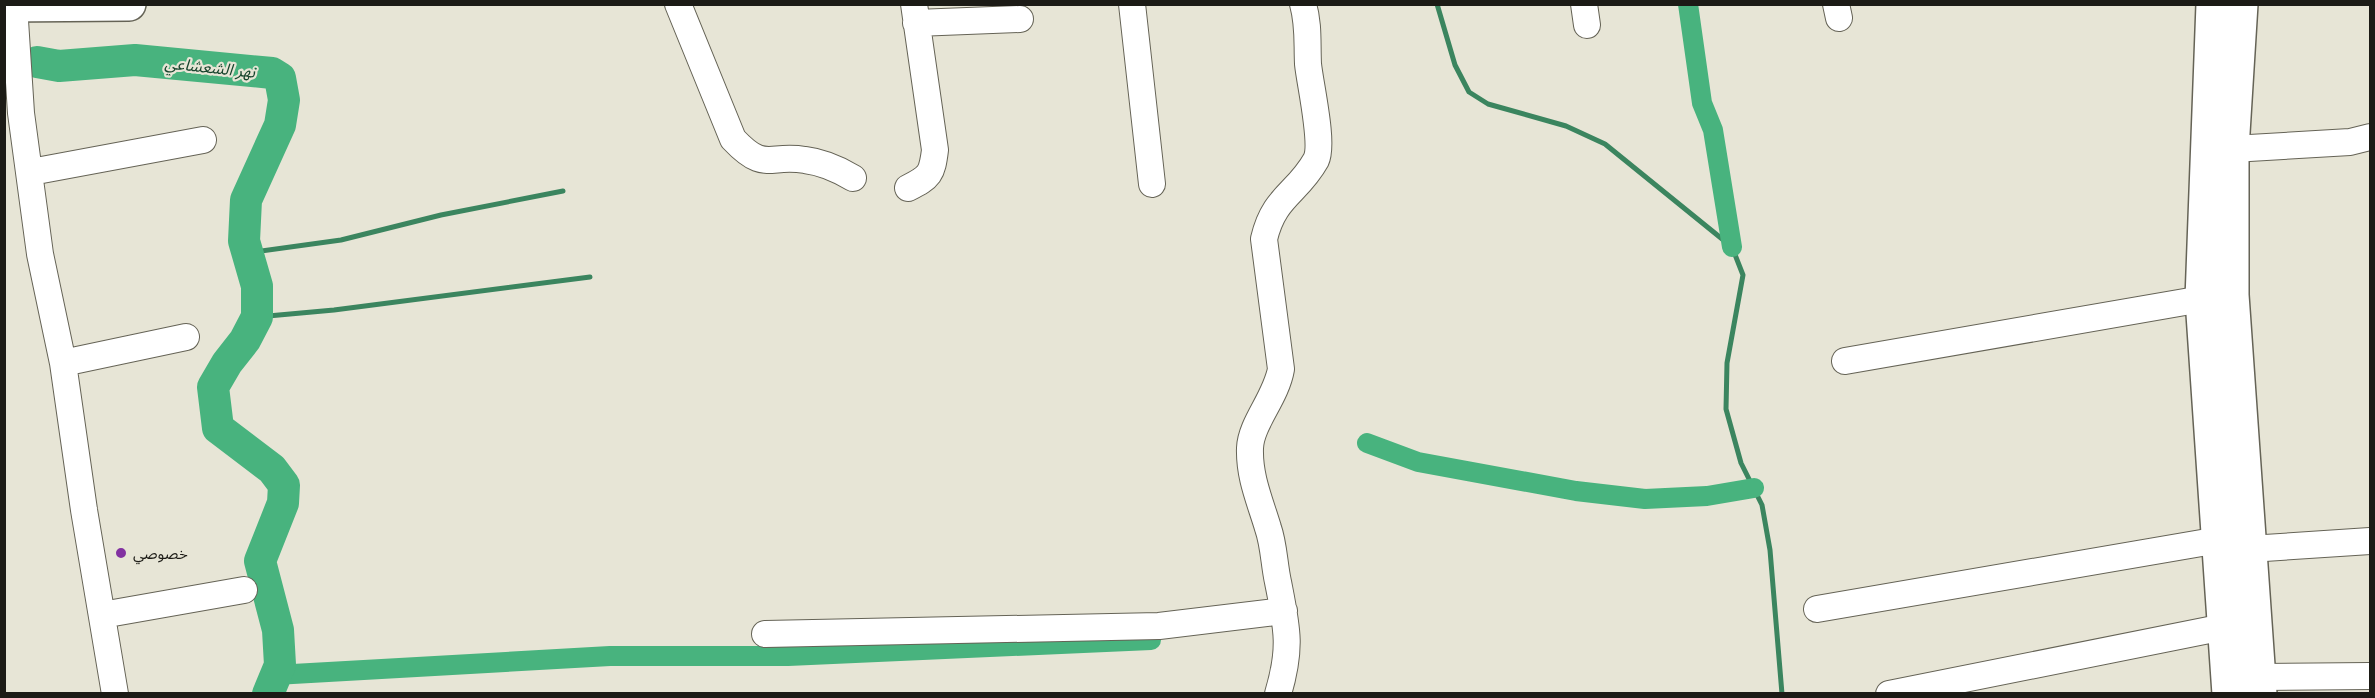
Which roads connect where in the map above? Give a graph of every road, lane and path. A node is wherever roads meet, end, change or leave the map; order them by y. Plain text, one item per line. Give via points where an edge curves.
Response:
1 (129, 4) edge
2 (678, 4) edge
3 (1132, 4) edge
4 (1303, 4) edge
5 (2213, 4) edge
6 (2241, 4) edge
7 (4, 5) edge
8 (14, 5) edge
9 (915, 14) edge
10 (1020, 19) dead end
11 (2370, 137) edge
12 (203, 140) dead end
13 (2232, 149) junction
14 (31, 172) junction
15 (853, 178) dead end
16 (1152, 184) dead end
17 (908, 188) dead end
18 (2202, 299) junction
19 (186, 337) dead end
20 (1845, 361) dead end
21 (63, 363) junction
22 (2370, 541) edge
23 (2234, 545) junction
24 (244, 590) dead end
25 (1817, 609) dead end
26 (1284, 611) junction
27 (102, 615) junction
28 (2224, 627) junction
29 (765, 634) dead end
30 (2370, 676) edge
31 (2259, 685) edge
32 (115, 693) edge
33 (1278, 693) edge
34 (1889, 693) edge
35 (2229, 693) edge

1 - 8 main road
2 - 15 street via 733,139 749,156 771,162 803,159
3 - 16 street
4 - 26 street via 1308,23 1308,64 1318,157 1303,180 1278,202 1264,239 1281,369 1278,386 1256,426 1250,446 1252,478 1269,531
5 - 18 main road
6 - 13 main road
7 - 8 main road
8 - 14 street via 18,76
9 - 10 street
9 - 17 street via 935,150 932,172
11 - 13 street via 2350,142
12 - 14 street
13 - 23 main road
14 - 21 street via 40,254
18 - 20 street
18 - 23 main road
19 - 21 street
21 - 27 street
22 - 23 street
23 - 25 street
23 - 28 main road
23 - 31 main road
24 - 27 street
26 - 29 street via 1159,626
26 - 33 street via 1288,628 1287,665
27 - 32 street
28 - 34 street
28 - 35 main road
30 - 31 street

